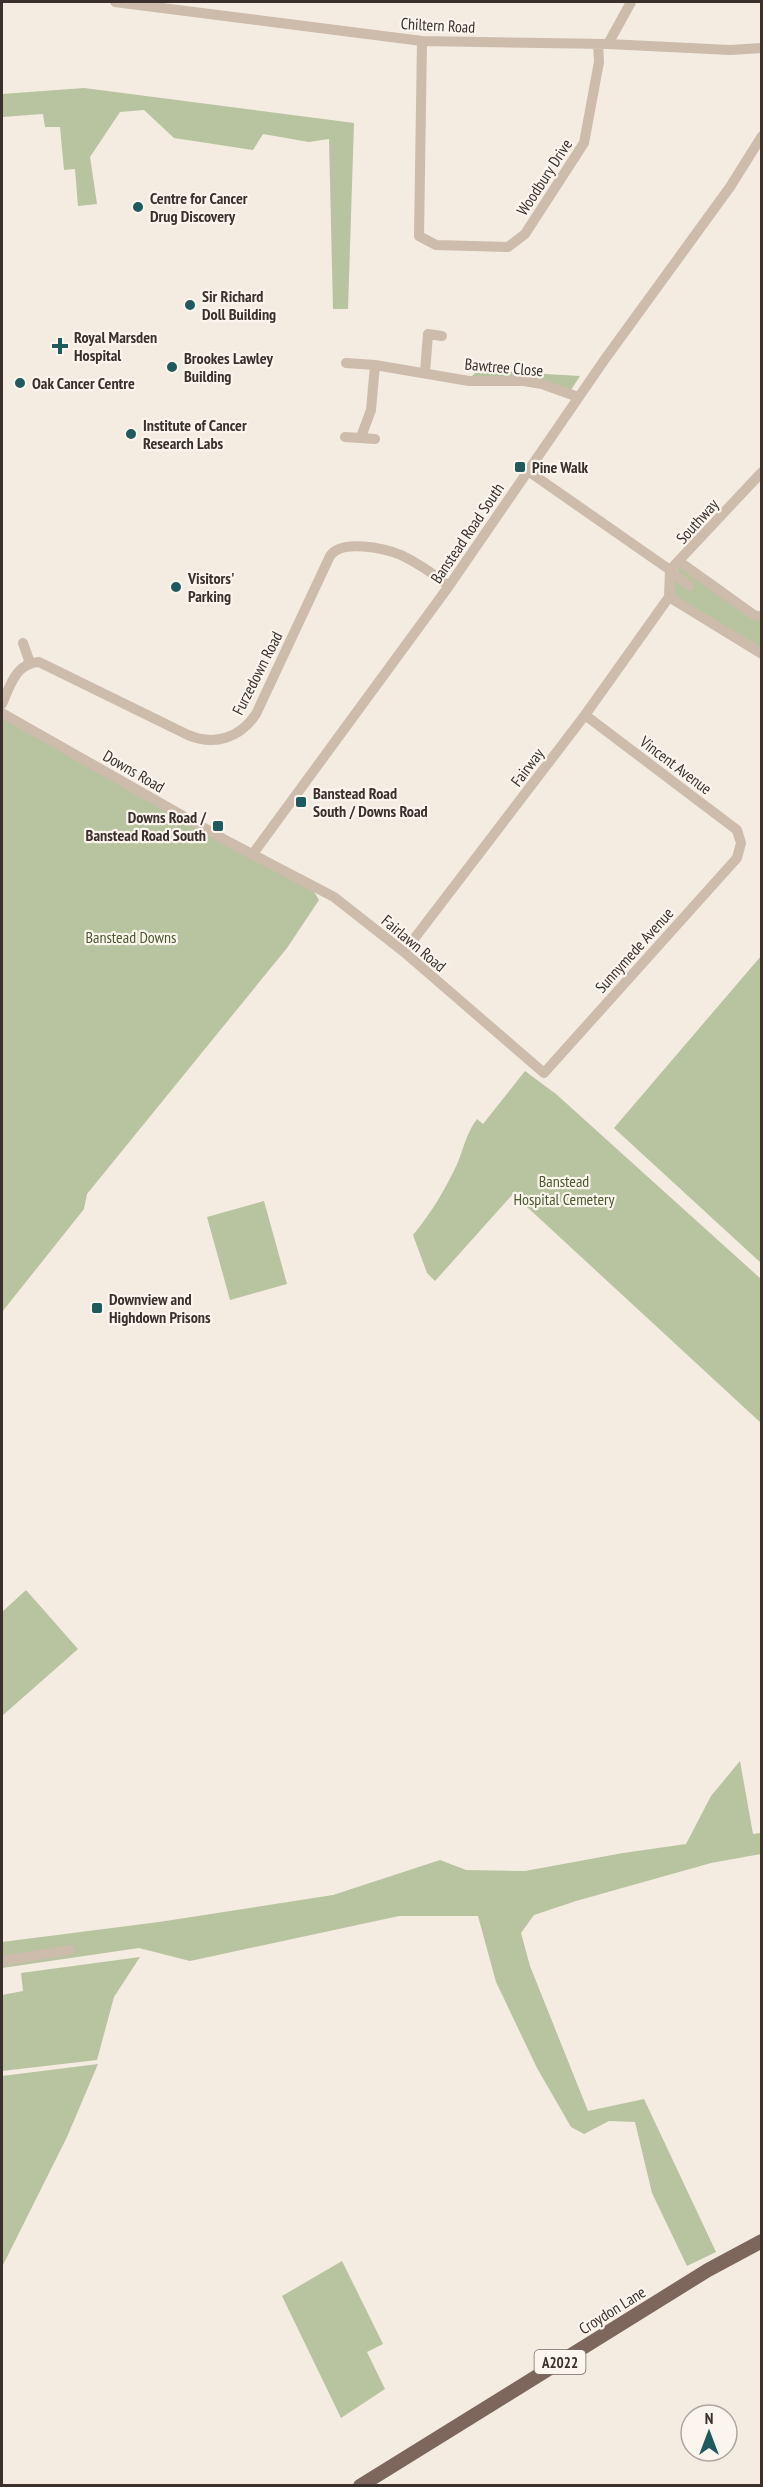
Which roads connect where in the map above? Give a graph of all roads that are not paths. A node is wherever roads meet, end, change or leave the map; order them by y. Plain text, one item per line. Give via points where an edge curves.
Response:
1 (115, 2) edge
2 (631, 2) edge
3 (422, 41) junction
4 (603, 44) junction
5 (762, 48) edge
6 (762, 135) edge
7 (442, 336) dead end
8 (346, 363) dead end
9 (375, 365) junction
10 (425, 372) junction
11 (578, 397) junction
12 (345, 437) dead end
13 (361, 437) junction
14 (375, 439) dead end
15 (528, 471) junction
16 (762, 472) edge
17 (680, 562) junction
18 (670, 570) junction
19 (698, 575) junction
20 (449, 586) junction
21 (689, 586) junction
22 (674, 600) junction
23 (762, 617) edge
24 (23, 643) dead end
25 (762, 654) edge
26 (30, 663) junction
27 (2, 704) edge
28 (2, 713) edge
29 (585, 715) junction
30 (741, 843) joint
31 (252, 855) junction
32 (404, 952) junction
33 (543, 1073) joint
34 (70, 1950) dead end
35 (2, 1961) edge
36 (762, 2241) edge
37 (360, 2486) edge

1 - 3 street, Chiltern Road
2 - 4 street
3 - 4 street, Chiltern Road
3 - 4 street, Woodbury Drive via 419,236 436,245 508,247 525,234 585,143
4 - 5 street, Chiltern Road
6 - 11 street, Banstead Road South via 730,187
7 - 10 street via 428,334
8 - 9 street, Bawtree Close
9 - 10 street, Bawtree Close
9 - 13 street via 371,410
10 - 11 street, Bawtree Close via 469,381 542,384
11 - 15 street, Banstead Road South
12 - 13 street
13 - 14 street
15 - 18 street
15 - 20 street, Banstead Road South
16 - 17 street, Southway
17 - 18 street, Southway
17 - 19 street
18 - 21 street
18 - 22 street
19 - 21 street
19 - 23 street
20 - 26 street, Furzedown Road via 398,554 355,546 336,549 256,714 238,733 217,740 188,735 51,666
20 - 31 street, Banstead Road South
21 - 22 street
22 - 25 street
22 - 29 street, Fairway
24 - 26 street
26 - 27 street via 19,670
28 - 31 street, Downs Road
29 - 30 street, Vincent Avenue via 737,830
29 - 32 street, Fairway
30 - 33 street, Sunnymede Avenue via 737,858
31 - 32 street, Fairlawn Road via 334,897
32 - 33 street, Fairlawn Road
34 - 35 street
36 - 37 main road, Croydon Lane / A2022 via 708,2270

